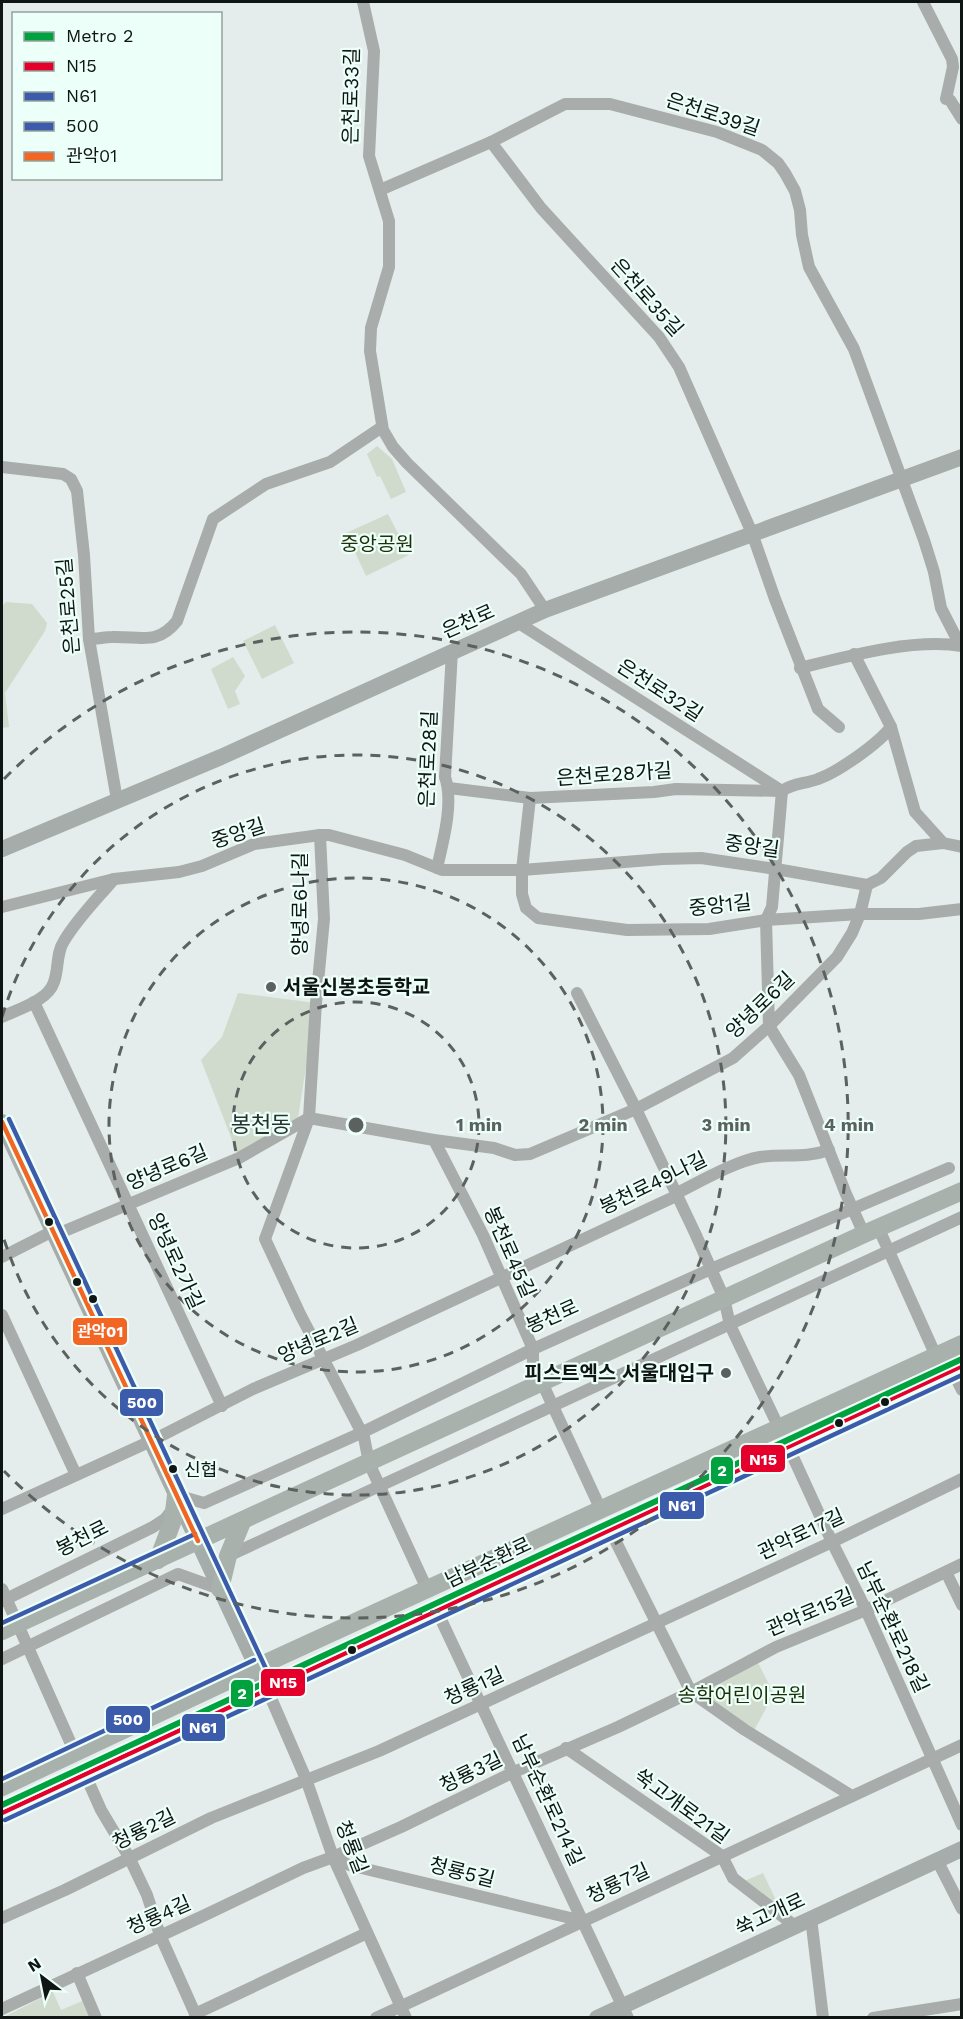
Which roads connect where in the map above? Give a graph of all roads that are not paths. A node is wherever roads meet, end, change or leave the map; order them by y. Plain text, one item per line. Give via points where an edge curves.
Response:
1 (364, 2) edge
2 (923, 2) edge
3 (962, 119) edge
4 (491, 142) junction
5 (380, 190) junction
6 (382, 427) junction
7 (962, 457) edge
8 (2, 467) edge
9 (902, 480) junction
10 (752, 533) junction
11 (545, 610) junction
12 (517, 622) junction
13 (89, 639) junction
14 (961, 645) edge
15 (452, 651) junction
16 (854, 654) junction
17 (800, 668) junction
18 (891, 727) junction
19 (839, 728) dead end
20 (449, 788) junction
21 (782, 791) junction
22 (530, 798) junction
23 (117, 800) junction
24 (320, 834) junction
25 (943, 843) junction
26 (962, 847) edge
27 (2, 849) edge
28 (436, 868) junction
29 (776, 869) junction
30 (522, 870) junction
31 (114, 879) junction
32 (867, 885) junction
33 (2, 907) edge
34 (962, 909) edge
35 (861, 914) junction
36 (766, 920) junction
37 (577, 993) dead end
38 (34, 1002) junction
39 (2, 1017) edge
40 (769, 1026) junction
41 (636, 1109) junction
42 (309, 1118) junction
43 (2, 1122) edge
44 (434, 1140) junction
45 (829, 1150) junction
46 (949, 1168) dead end
47 (676, 1196) junction
48 (960, 1196) edge
49 (128, 1204) junction
50 (853, 1209) junction
51 (962, 1217) edge
52 (871, 1230) junction
53 (54, 1233) junction
54 (889, 1251) junction
55 (2, 1257) edge
56 (711, 1269) junction
57 (501, 1277) junction
58 (724, 1298) junction
59 (2, 1315) edge
60 (730, 1325) junction
61 (962, 1344) edge
62 (533, 1349) junction
63 (936, 1356) junction
64 (323, 1360) junction
65 (957, 1367) edge
66 (542, 1383) junction
67 (962, 1390) edge
68 (222, 1406) junction
69 (553, 1407) junction
70 (779, 1428) junction
71 (361, 1433) junction
72 (151, 1441) junction
73 (788, 1446) junction
74 (369, 1463) junction
75 (76, 1475) junction
76 (962, 1479) edge
77 (380, 1487) junction
78 (176, 1500) junction
79 (2, 1509) edge
80 (601, 1510) junction
81 (242, 1522) junction
82 (610, 1530) junction
83 (198, 1541) junction
84 (832, 1542) junction
85 (228, 1556) junction
86 (158, 1560) junction
87 (962, 1564) edge
88 (946, 1572) junction
89 (435, 1586) junction
90 (220, 1590) junction
91 (3, 1596) edge
92 (962, 1605) edge
93 (445, 1607) junction
94 (866, 1610) junction
95 (380, 1611) junction
96 (656, 1623) junction
97 (9, 1628) edge
98 (389, 1634) junction
99 (28, 1646) junction
100 (2, 1659) edge
101 (257, 1667) junction
102 (267, 1689) junction
103 (691, 1692) junction
104 (481, 1704) junction
105 (962, 1745) edge
106 (566, 1748) junction
107 (75, 1753) junction
108 (931, 1759) junction
109 (514, 1772) junction
110 (86, 1774) junction
111 (306, 1779) junction
112 (2, 1787) edge
113 (852, 1796) junction
114 (2, 1813) edge
115 (962, 1825) edge
116 (962, 1849) edge
117 (722, 1856) junction
118 (129, 1857) junction
119 (333, 1857) junction
120 (936, 1860) junction
121 (962, 1910) edge
122 (2, 1918) edge
123 (811, 1918) junction
124 (583, 1921) junction
125 (795, 1926) junction
126 (367, 1933) junction
127 (160, 1935) junction
128 (77, 1973) junction
129 (962, 2004) edge
130 (2, 2009) edge
131 (403, 2012) edge
132 (625, 2012) edge
133 (912, 2015) edge
134 (196, 2016) edge
135 (96, 2018) edge
136 (376, 2018) edge
137 (597, 2018) edge
138 (823, 2018) edge
139 (873, 2018) edge

1 - 5 street, 은천로33길 via 374,51 369,156
2 - 3 street via 952,58 946,99
4 - 5 street, 은천로39길
4 - 9 street, 은천로39길 via 565,104 610,104 717,132 762,150 781,168 795,191 809,267 849,338
4 - 10 street, 은천로35길 via 541,208 668,348
5 - 6 street, 은천로33길 via 389,221 389,267 371,328 370,351
6 - 11 street via 407,463 521,574
6 - 13 street via 330,462 267,484 213,519 177,621 169,632 151,638
7 - 9 main road, 은천로
8 - 13 street, 은천로25길 via 63,474 71,479 77,496 84,555
9 - 10 main road, 은천로
9 - 14 street, 은천로39길 via 934,572 941,608
10 - 11 main road, 은천로
10 - 17 street, 은천로35길
11 - 12 main road, 은천로
12 - 15 main road, 은천로
12 - 21 street, 은천로32길
13 - 23 street, 은천로25길
14 - 16 street via 942,643
15 - 20 street, 은천로28길 via 446,777
15 - 23 main road, 은천로
16 - 17 street
16 - 18 street
17 - 19 street, 은천로35길 via 818,709
18 - 21 street, 은천로28가길 via 837,770
18 - 25 street via 915,812
20 - 22 street, 은천로28가길
20 - 28 street, 은천로28길
21 - 22 street, 은천로28가길 via 676,789
21 - 29 street
22 - 30 street
23 - 27 main road, 은천로
24 - 28 street, 중앙길 via 405,855
24 - 31 street, 중앙길 via 254,844 179,872
24 - 42 street, 양녕로6나길 via 324,919
25 - 26 street
25 - 32 street via 916,846 881,878
28 - 30 street, 중앙길
29 - 30 street, 중앙길 via 682,858
29 - 32 street, 중앙길
29 - 36 street via 772,907
30 - 36 street, 중앙1길 via 524,905 538,918 627,930 709,929
31 - 33 street, 중앙길
31 - 38 street via 66,938 59,952 54,983
32 - 35 street, 양녕로6길
34 - 35 street, 중앙1길
35 - 36 street, 중앙1길
35 - 40 street, 양녕로6길 via 837,957
36 - 40 street
37 - 41 street
38 - 39 street
38 - 49 street, 양녕로2가길
40 - 41 street, 양녕로6길 via 733,1058
40 - 45 street via 799,1075
41 - 44 street, 양녕로6길 via 530,1154 515,1155 494,1148
41 - 47 street
42 - 44 street, 양녕로6길
42 - 49 street, 양녕로6길 via 239,1158
42 - 64 street, 양녕로6나길 via 265,1239
43 - 53 main road
44 - 57 street, 봉천로45길
45 - 47 street, 봉천로49나길 via 801,1156 758,1157
45 - 50 street
46 - 50 street, 봉천로
47 - 56 street
47 - 57 street, 봉천로49나길
48 - 52 main road
49 - 53 street, 양녕로6길
49 - 68 street, 양녕로2가길
50 - 52 street
50 - 56 street, 봉천로
51 - 54 street
52 - 54 street
52 - 58 main road
53 - 55 street, 양녕로6길
53 - 72 main road
54 - 60 street
54 - 63 street
56 - 58 street
56 - 62 street, 봉천로
57 - 62 street, 봉천로45길
57 - 64 street, 양녕로2길
58 - 60 street
58 - 66 main road
59 - 75 street
60 - 69 street
60 - 70 street
61 - 63 main road, 남부순환로
62 - 66 street, 봉천로45길 via 533,1363
62 - 71 street, 봉천로
63 - 70 main road, 남부순환로
64 - 68 street, 양녕로2길
64 - 71 street, 남부순환로
65 - 67 street
65 - 73 main road, 남부순환로
66 - 69 street
66 - 74 main road
68 - 72 street, 양녕로2길
69 - 77 street
69 - 80 street
70 - 80 main road, 남부순환로
71 - 74 street, 남부순환로
71 - 78 street, 봉천로 via 204,1503
72 - 75 street, 양녕로2길
72 - 78 main road
73 - 82 main road, 남부순환로
73 - 84 street, 남부순환로218길
74 - 77 street, 남부순환로
74 - 81 main road
75 - 79 street, 양녕로2길
76 - 84 street, 관악로17길
77 - 85 street
77 - 89 street, 남부순환로
78 - 83 main road
78 - 86 main road via 174,1520
78 - 91 street, 봉천로 via 165,1519 153,1527
80 - 89 main road, 남부순환로
81 - 83 main road
81 - 85 main road
82 - 93 main road, 남부순환로
82 - 96 street
83 - 86 main road
83 - 90 main road
84 - 94 street, 남부순환로218길
84 - 96 street, 관악로17길
85 - 90 main road
86 - 97 main road
87 - 88 street, 관악로15길
88 - 92 street
88 - 94 street, 관악로15길
89 - 93 main road via 437,1598
89 - 95 main road, 남부순환로
90 - 99 street via 178,1574
90 - 101 main road
91 - 97 street
93 - 98 main road, 남부순환로
93 - 104 street, 남부순환로214길
94 - 103 street, 관악로15길 via 776,1647
94 - 108 street, 남부순환로218길
95 - 98 main road via 387,1610 395,1618 396,1625
95 - 101 main road, 남부순환로
96 - 103 street
96 - 104 street, 청룡1길
97 - 99 street
98 - 102 main road, 남부순환로
99 - 100 street
99 - 107 street
101 - 102 main road
101 - 107 main road, 남부순환로
102 - 110 main road, 남부순환로
102 - 111 street, 청룡길
103 - 106 street, 청룡3길
103 - 113 street
104 - 109 street, 남부순환로214길
104 - 111 street, 청룡1길 via 363,1758
105 - 108 street, 청룡7길
106 - 109 street, 청룡3길
106 - 117 street, 쑥고개로21길
107 - 112 main road, 남부순환로
108 - 113 street, 청룡7길
108 - 115 street, 남부순환로218길
109 - 119 street, 청룡3길
109 - 124 street, 남부순환로214길
110 - 114 main road, 남부순환로
110 - 118 street via 101,1810
111 - 118 street, 청룡2길
111 - 119 street, 청룡길
113 - 117 street, 청룡7길
116 - 120 main road, 쑥고개로
117 - 124 street, 청룡7길
117 - 125 street, 쑥고개로21길 via 733,1878
118 - 122 street, 청룡2길
118 - 127 street
119 - 124 street, 청룡5길 via 349,1865
119 - 126 street, 청룡길
119 - 127 street, 청룡4길
120 - 121 street
120 - 123 main road, 쑥고개로
123 - 125 main road, 쑥고개로
123 - 138 street
124 - 131 street, 청룡7길
124 - 132 street, 남부순환로214길
125 - 132 main road, 쑥고개로
126 - 131 street, 청룡길
126 - 134 street
127 - 128 street, 청룡4길
127 - 134 street
128 - 130 street, 청룡4길
128 - 135 street
129 - 133 street
131 - 136 street, 청룡7길
132 - 137 main road, 쑥고개로
133 - 139 street

